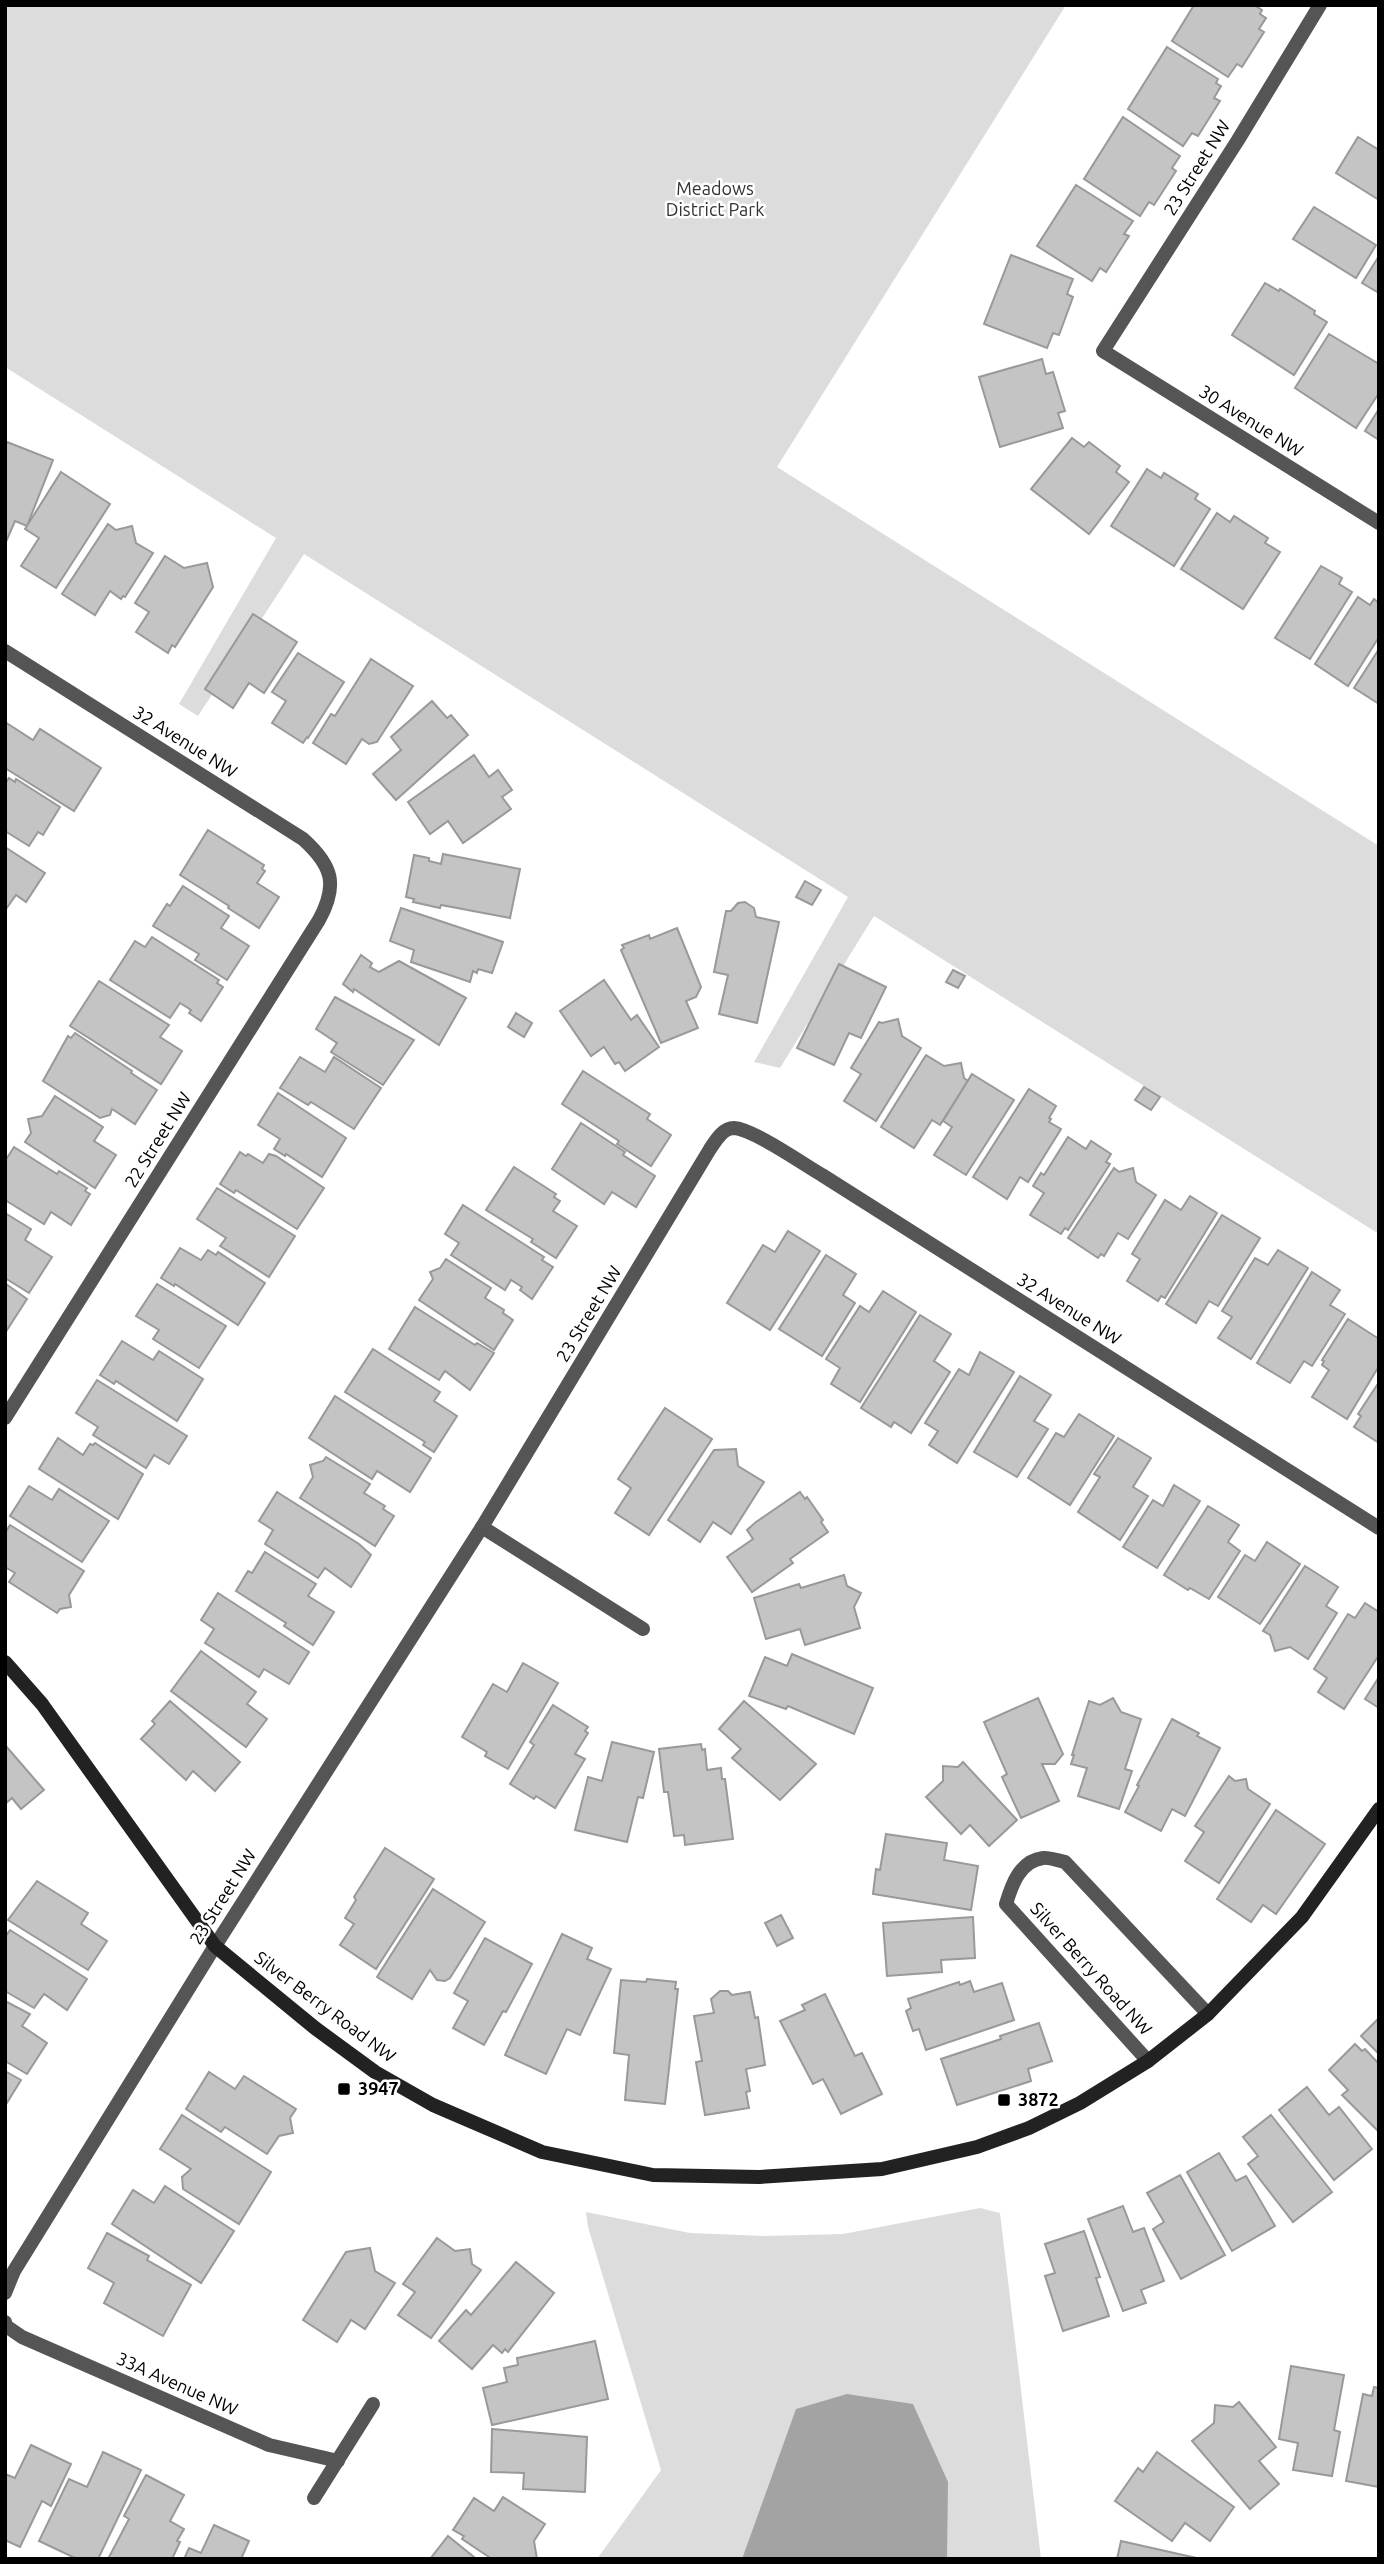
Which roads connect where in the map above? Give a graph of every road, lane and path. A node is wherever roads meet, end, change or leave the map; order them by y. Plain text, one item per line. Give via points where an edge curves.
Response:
1 (1320, 5) edge
2 (1103, 351) joint
3 (1379, 523) edge
4 (5, 651) edge
5 (330, 878) joint
6 (735, 1128) joint
7 (5, 1418) edge
8 (482, 1527) junction
9 (1379, 1528) edge
10 (643, 1629) dead end
11 (5, 1662) edge
12 (1379, 1809) edge
13 (215, 1946) junction
14 (1208, 2014) junction
15 (1148, 2061) junction
16 (5, 2292) edge
17 (6, 2324) edge
18 (373, 2404) dead end
19 (338, 2461) junction
20 (314, 2498) dead end

1 - 2 street, 23 Street NW
2 - 3 street, 30 Avenue NW
4 - 5 street, 32 Avenue NW via 303,839 319,853
5 - 7 street, 22 Street NW via 328,903 318,920
6 - 8 street, 23 Street NW via 716,1140
6 - 9 street, 32 Avenue NW via 822,1175
8 - 10 street
8 - 13 street, 23 Street NW
11 - 13 street, Silver Berry Road NW via 42,1704
12 - 14 street, Silver Berry Road NW via 1302,1917
13 - 15 street, Silver Berry Road NW via 375,2072 433,2105 542,2152 653,2175 759,2177 882,2169 977,2147 1029,2129
13 - 16 street, 23 Street NW
14 - 15 street, Silver Berry Road NW
14 - 15 street, Silver Berry Road NW via 1066,1861 1043,1858 1023,1867 1006,1904
17 - 19 street, 33A Avenue NW via 22,2337 269,2445
18 - 19 street
19 - 20 street

